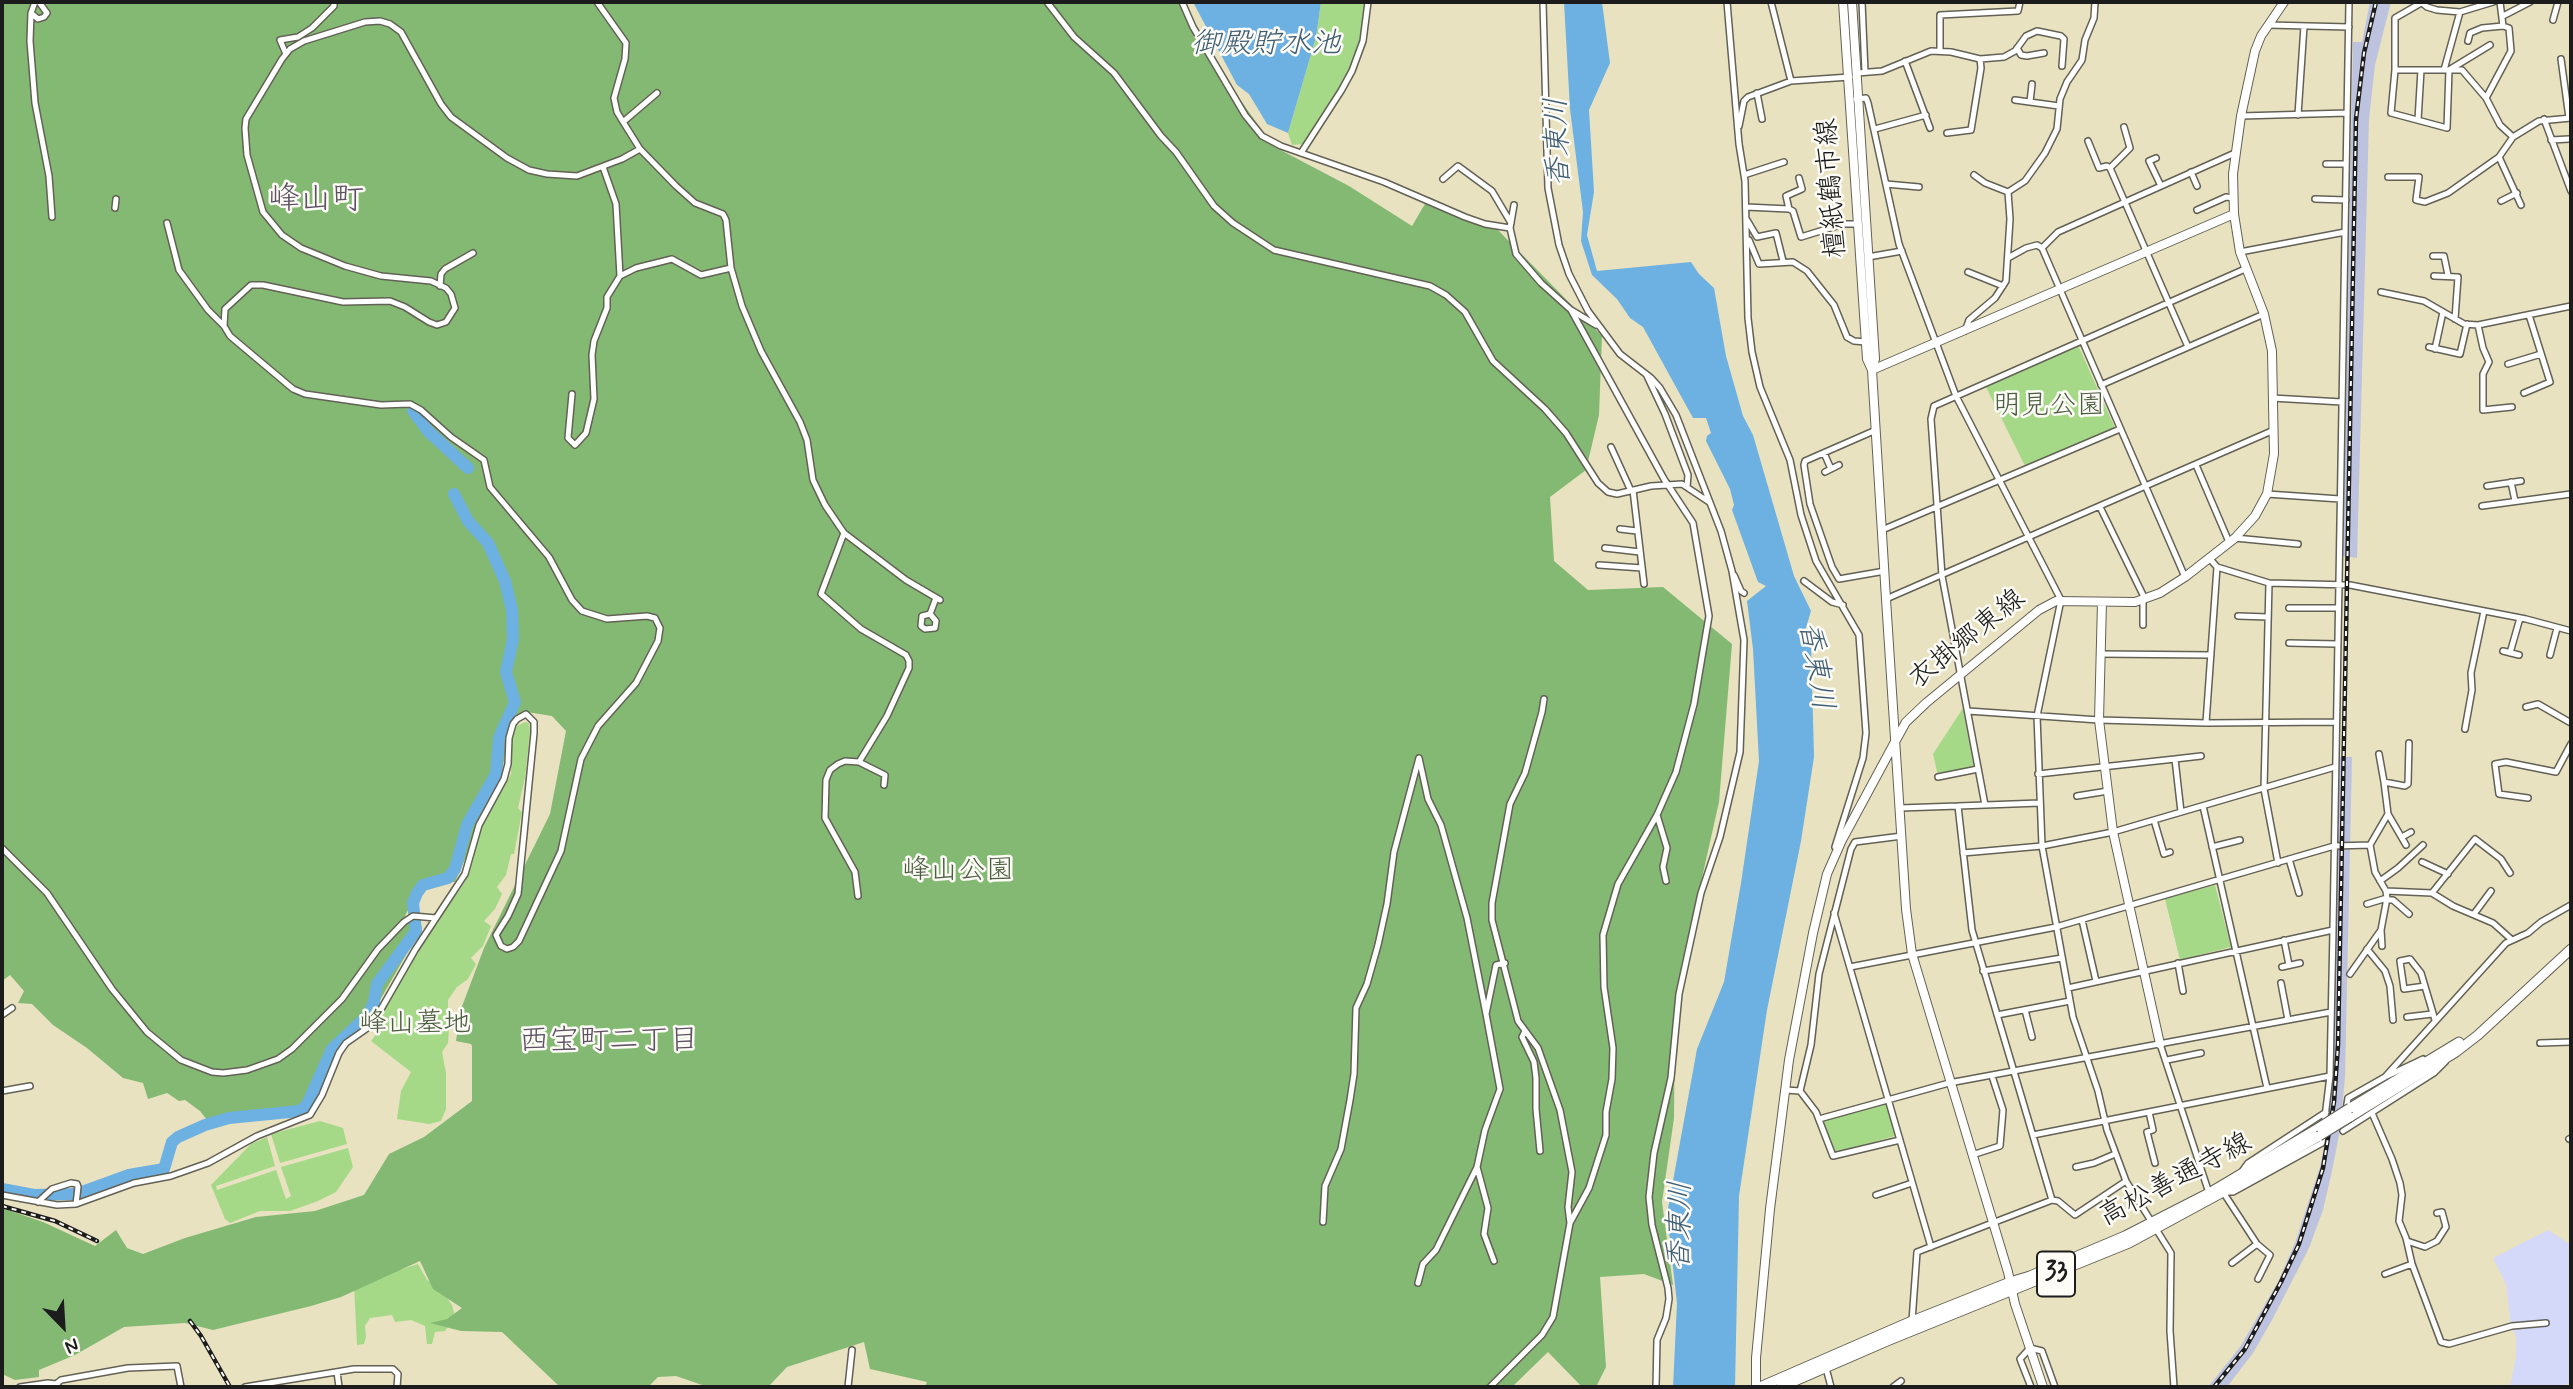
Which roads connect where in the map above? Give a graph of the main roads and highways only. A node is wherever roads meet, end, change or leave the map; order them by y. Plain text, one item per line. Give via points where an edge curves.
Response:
1 (1843, 2) edge
2 (1852, 2) edge
3 (2284, 2) edge
4 (1854, 100) junction
5 (2234, 214) junction
6 (1872, 370) junction
7 (2102, 602) junction
8 (1896, 740) junction
9 (2571, 943) edge
10 (2571, 949) edge
11 (2160, 1044) road end
12 (2455, 1048) junction
13 (2319, 1131) junction
14 (2153, 1227) junction
15 (2011, 1286) junction
16 (1787, 1386) edge
17 (1758, 1387) edge
18 (2043, 1387) edge

1 - 4 main road, 檀紙鶴市線 via 1847,78
2 - 4 main road, 檀紙鶴市線 via 1859,74
3 - 5 main road, 衣掛郷東線 via 2255,51 2235,153
4 - 6 main road, 檀紙鶴市線 via 1875,359
4 - 6 main road, 檀紙鶴市線 via 1858,224 1867,359
5 - 6 main road
5 - 7 main road, 衣掛郷東線 via 2240,252 2264,314 2272,351 2274,465 2267,494 2255,516 2232,540 2185,577 2144,599
6 - 8 main road, 檀紙鶴市線
7 - 8 main road, 衣掛郷東線 via 2049,603 1906,722
7 - 11 main road via 2099,720 2113,832
8 - 15 main road via 1912,954
8 - 17 main road, 衣掛郷東線 via 1827,874 1788,1060 1756,1359
9 - 12 main road, 高松善通寺線 / 33
10 - 12 main road, 高松善通寺線 / 33 via 2497,1018
12 - 13 main road, 高松善通寺線 / 33, bridge
13 - 14 main road, 高松善通寺線 / 33
13 - 14 main road, 高松善通寺線 / 33 via 2223,1192
14 - 15 main road, 高松善通寺線 / 33
15 - 16 main road, 高松善通寺線 / 33
15 - 17 main road, 高松善通寺線 / 33 via 1912,1321
15 - 18 main road

